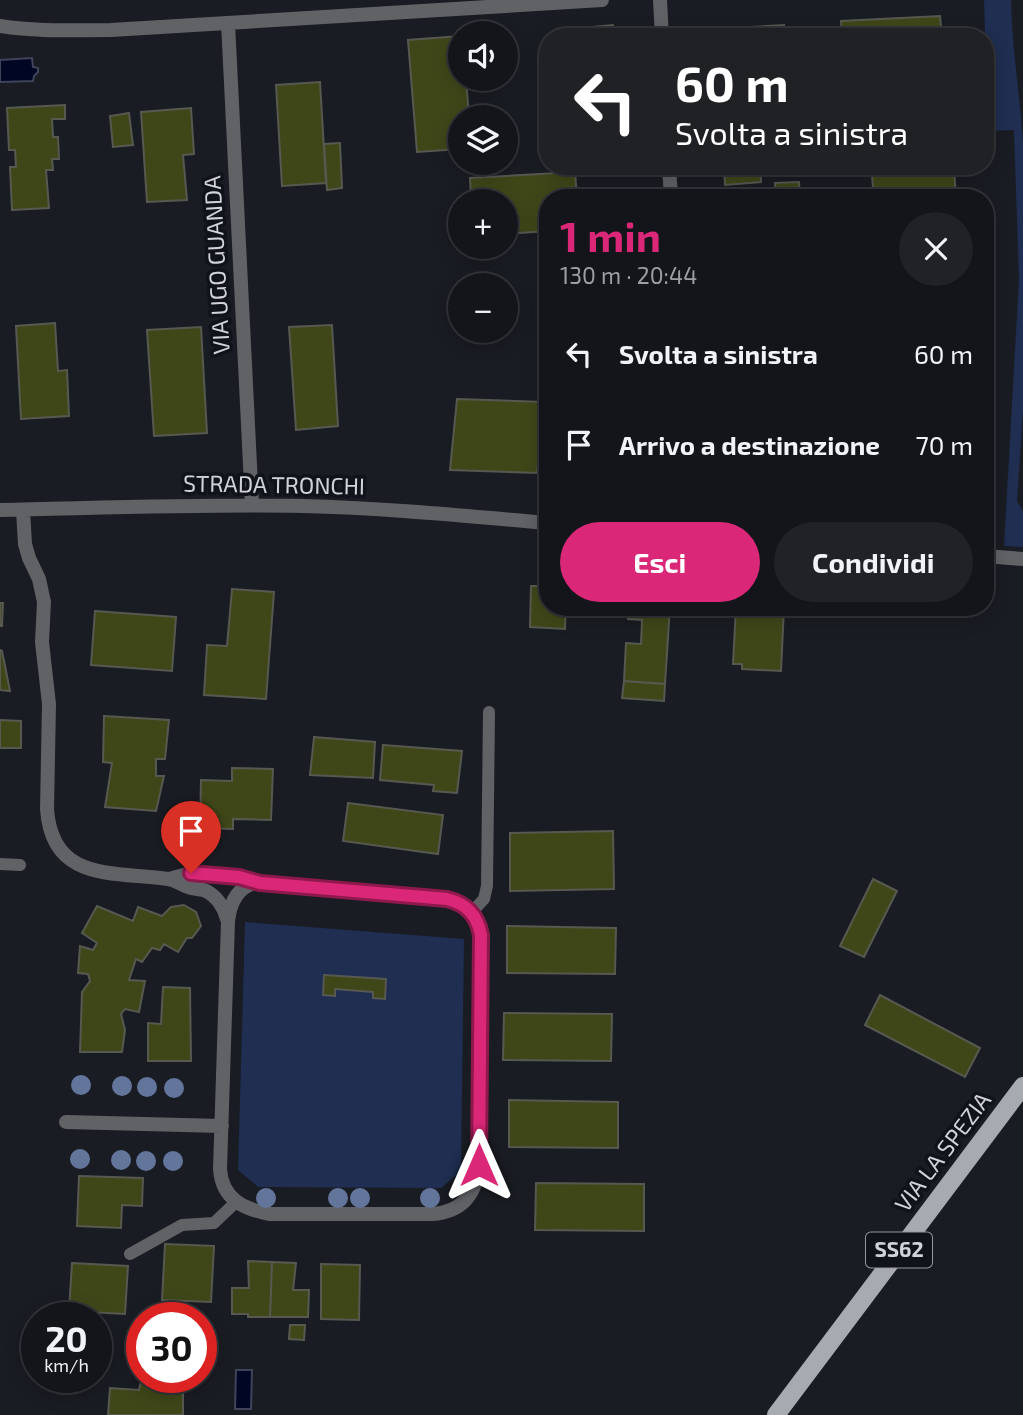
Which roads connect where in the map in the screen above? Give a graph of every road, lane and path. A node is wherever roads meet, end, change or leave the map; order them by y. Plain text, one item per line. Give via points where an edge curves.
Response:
1 (602, 0) edge
2 (660, 0) edge
3 (228, 23) junction
4 (0, 26) edge
5 (662, 28) edge
6 (252, 505) junction
7 (0, 510) edge
8 (23, 510) junction
9 (539, 522) edge
10 (994, 557) edge
11 (1023, 559) edge
12 (489, 712) dead end
13 (0, 864) edge
14 (20, 865) dead end
15 (169, 879) junction
16 (260, 883) junction
17 (472, 912) junction
18 (228, 925) junction
19 (1023, 1086) edge
20 (66, 1122) dead end
21 (222, 1126) junction
22 (236, 1202) junction
23 (130, 1254) dead end
24 (776, 1415) edge

1 - 3 street
2 - 5 street
3 - 4 street via 59,31
3 - 6 street, VIA UGO GUANDA
6 - 8 street, STRADA TRONCHI
6 - 9 street, STRADA TRONCHI
7 - 8 street, STRADA TRONCHI
8 - 15 street via 25,544 43,595 49,704 47,809 55,839 75,862 95,872
10 - 11 street
12 - 17 lane via 487,891
13 - 14 lane
15 - 16 street via 191,873
15 - 18 street via 209,893 223,907
16 - 17 street via 447,899
16 - 18 street via 239,892
17 - 22 street via 480,931 481,962 479,1165 470,1194 451,1211 432,1214 270,1214
18 - 21 street
19 - 24 main road, VIA LA SPEZIA / SS62
20 - 21 street
21 - 22 street via 221,1176
22 - 23 lane via 214,1223 182,1225

